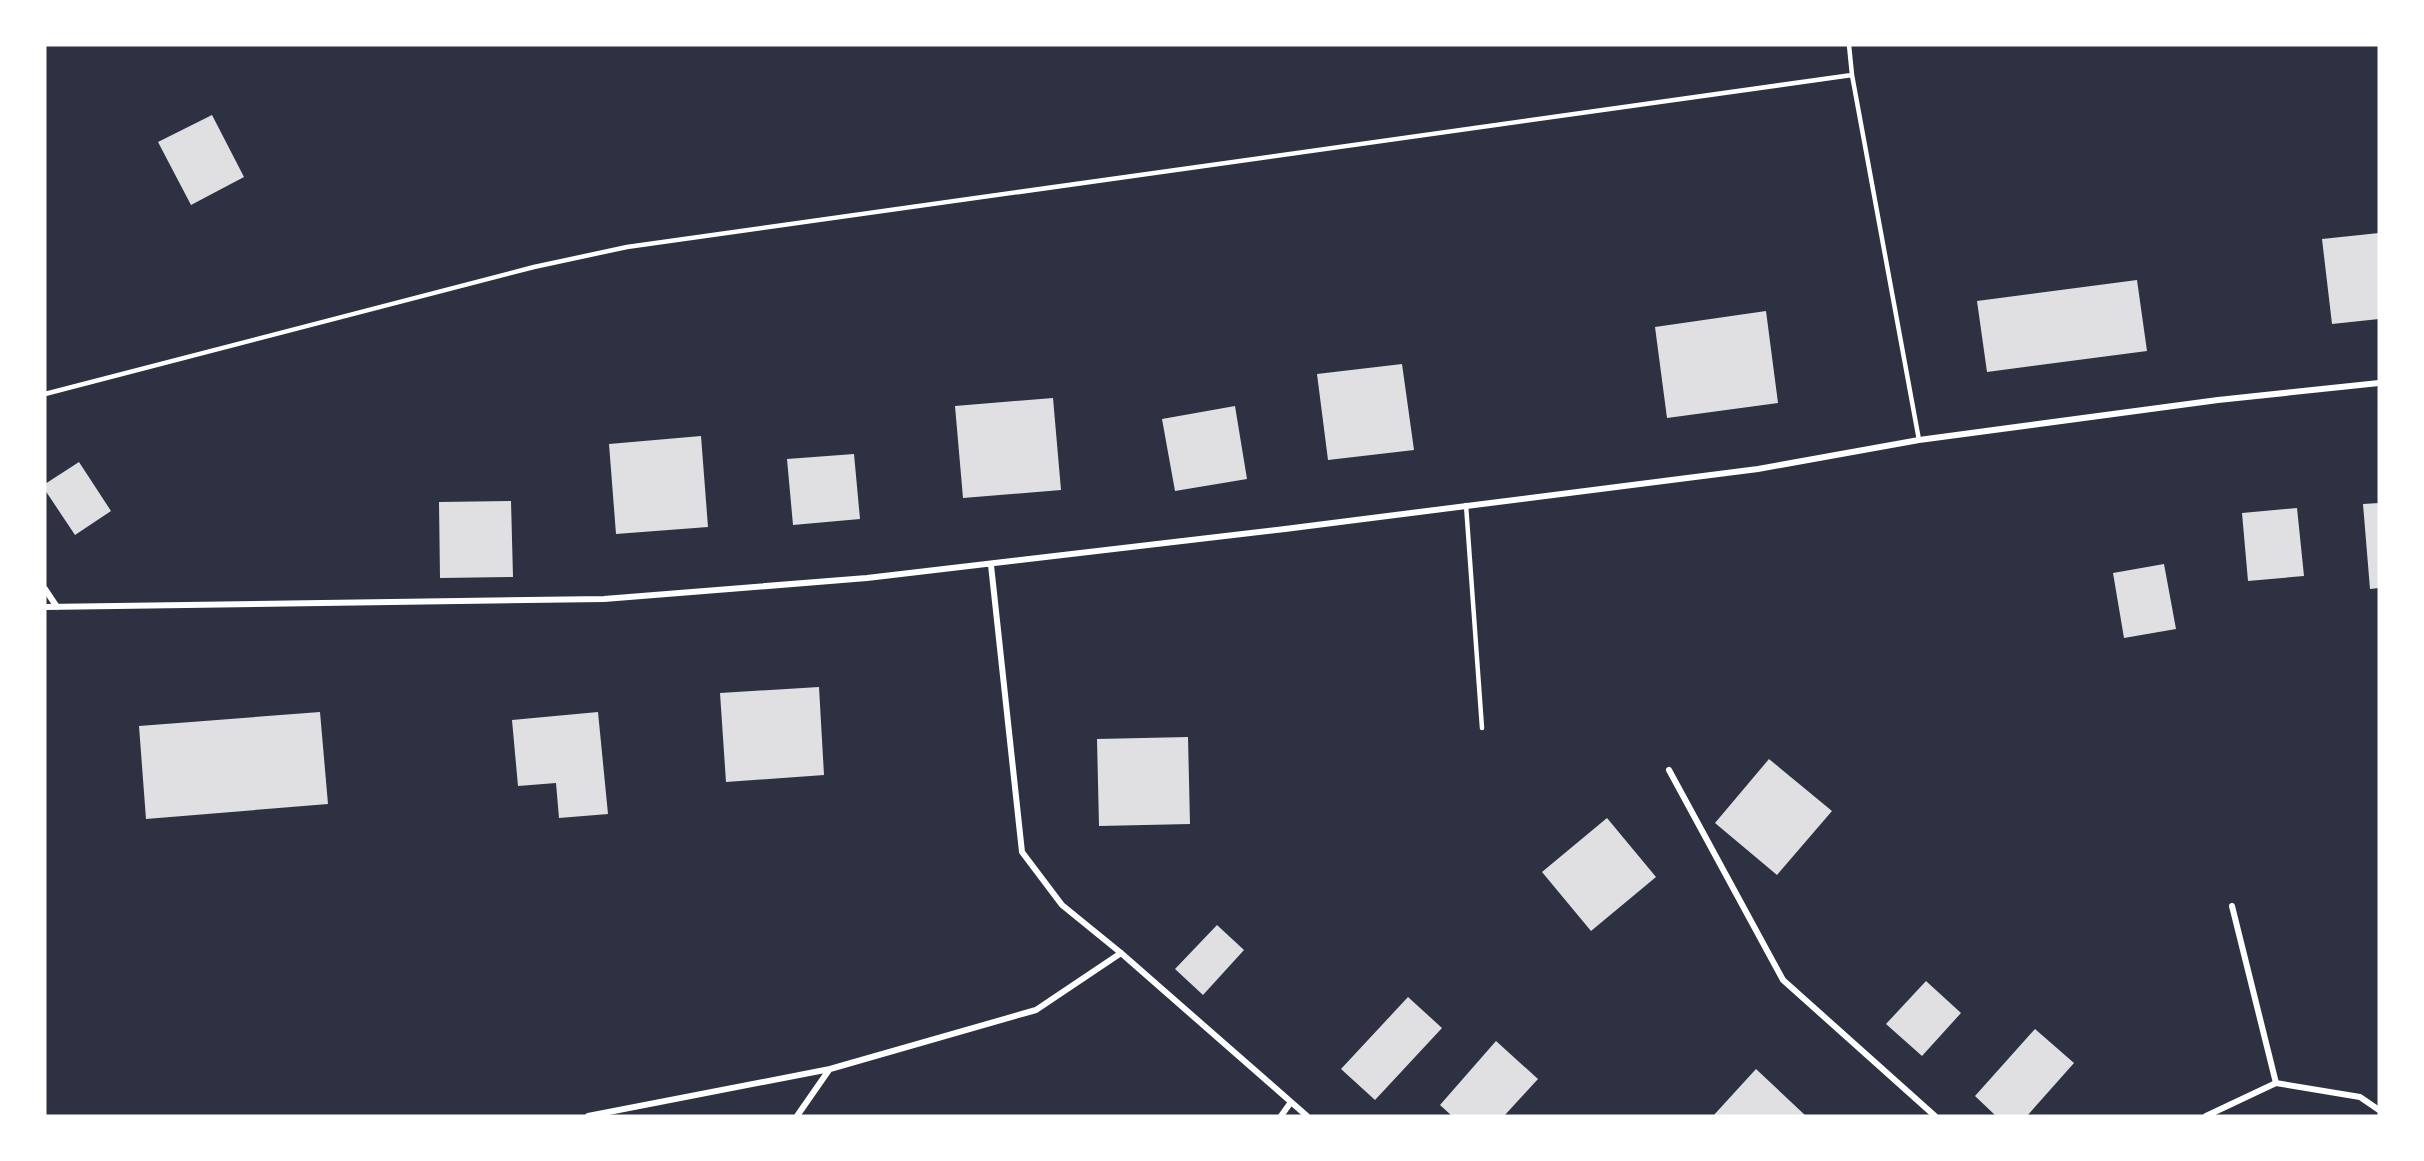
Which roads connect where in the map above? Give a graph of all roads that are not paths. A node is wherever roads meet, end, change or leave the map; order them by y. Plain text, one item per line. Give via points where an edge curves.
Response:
1 (1848, 45) edge
2 (1852, 75) junction
3 (2379, 383) edge
4 (45, 394) edge
5 (1919, 440) junction
6 (1466, 505) junction
7 (991, 565) junction
8 (45, 589) edge
9 (45, 607) edge
10 (57, 607) junction
11 (1482, 728) dead end
12 (1669, 770) dead end
13 (2232, 906) dead end
14 (1121, 953) junction
15 (830, 1070) junction
16 (2276, 1083) junction
17 (1291, 1102) junction
18 (2379, 1110) edge
19 (588, 1116) edge
20 (797, 1116) edge
21 (1281, 1116) edge
22 (1307, 1116) edge
23 (1935, 1116) edge
24 (2206, 1116) edge

1 - 2 lane
2 - 4 lane via 627,247 534,267
2 - 5 lane
3 - 5 street
5 - 6 street via 1758,469
6 - 7 street
6 - 11 lane
7 - 10 street via 867,579 604,599
7 - 14 street via 1022,852 1062,906
8 - 10 street
9 - 10 street
12 - 23 street via 1783,980
13 - 16 street
14 - 15 street via 1036,1010
14 - 17 street
15 - 19 street
15 - 20 street
16 - 18 street via 2360,1097
16 - 24 street
17 - 21 street
17 - 22 street

